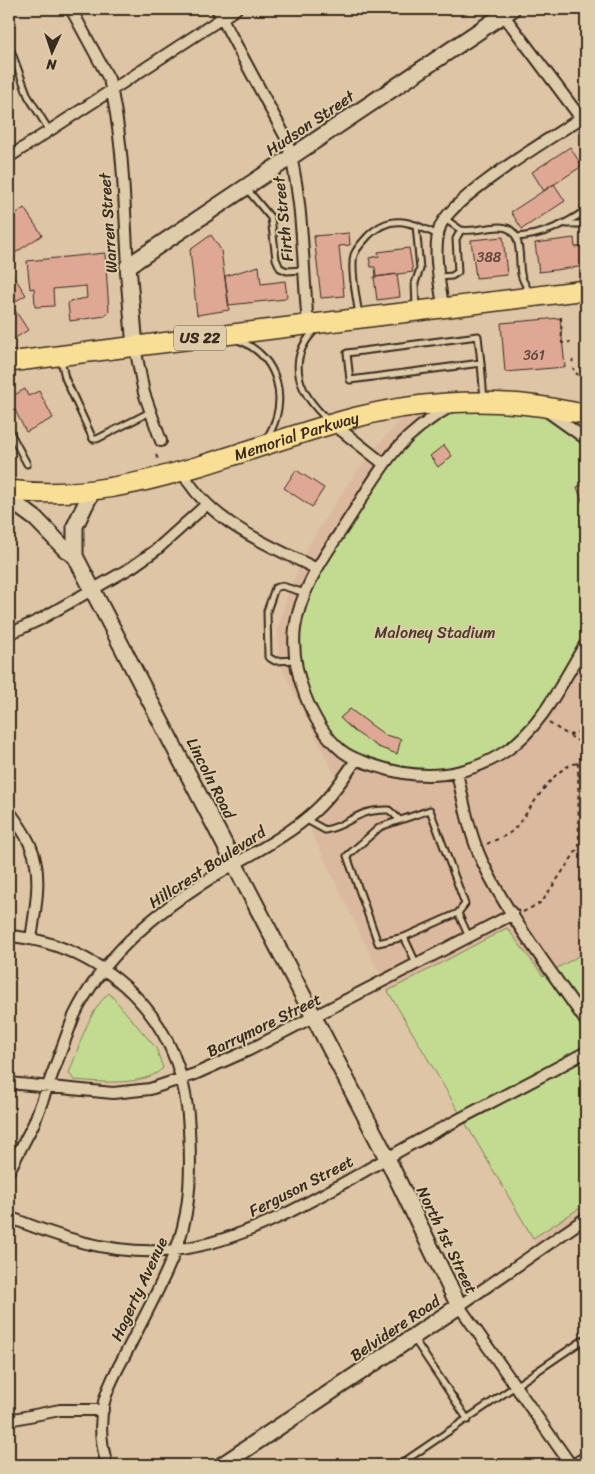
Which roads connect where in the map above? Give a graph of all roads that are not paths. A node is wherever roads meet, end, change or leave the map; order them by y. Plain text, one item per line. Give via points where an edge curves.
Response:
1 (71, 9) edge
2 (236, 9) edge
3 (504, 11) edge
4 (219, 14) edge
5 (9, 45) edge
6 (111, 90) junction
7 (584, 122) edge
8 (50, 130) junction
9 (291, 156) junction
10 (9, 157) edge
11 (246, 187) junction
12 (586, 210) edge
13 (444, 218) junction
14 (564, 224) junction
15 (586, 224) edge
16 (416, 225) junction
17 (461, 230) junction
18 (438, 235) junction
19 (517, 236) junction
20 (128, 266) junction
21 (303, 270) junction
22 (439, 277) junction
23 (586, 290) edge
24 (531, 296) junction
25 (443, 307) junction
26 (416, 310) junction
27 (359, 317) junction
28 (317, 323) junction
29 (225, 335) junction
30 (135, 347) junction
31 (60, 356) junction
32 (9, 362) edge
33 (481, 363) junction
34 (586, 401) edge
35 (484, 402) junction
36 (457, 403) junction
37 (542, 406) junction
38 (150, 412) junction
39 (586, 414) edge
40 (332, 424) junction
41 (9, 430) edge
42 (586, 439) edge
43 (161, 441) dead end
44 (262, 444) junction
45 (27, 464) dead end
46 (384, 464) junction
47 (181, 470) junction
48 (9, 490) edge
49 (92, 491) junction
50 (9, 499) edge
51 (206, 505) junction
52 (75, 556) junction
53 (317, 569) junction
54 (92, 588) junction
55 (305, 593) junction
56 (9, 634) edge
57 (586, 643) edge
58 (296, 660) junction
59 (356, 760) junction
60 (457, 773) junction
61 (9, 810) edge
62 (305, 819) junction
63 (400, 820) junction
64 (235, 864) junction
65 (458, 913) junction
66 (513, 914) junction
67 (9, 936) edge
68 (404, 937) junction
69 (470, 938) junction
70 (31, 940) junction
71 (417, 966) junction
72 (104, 970) junction
73 (314, 1017) junction
74 (586, 1022) edge
75 (586, 1052) edge
76 (181, 1078) junction
77 (9, 1083) edge
78 (48, 1087) junction
79 (387, 1158) junction
80 (9, 1171) edge
81 (9, 1217) edge
82 (586, 1218) edge
83 (176, 1249) junction
84 (459, 1306) junction
85 (412, 1337) junction
86 (586, 1338) edge
87 (518, 1387) junction
88 (103, 1410) junction
89 (9, 1420) edge
90 (468, 1420) junction
91 (586, 1457) edge
92 (107, 1465) edge
93 (222, 1465) edge
94 (399, 1465) edge
95 (572, 1465) edge

1 - 6 street, Warren Street
2 - 4 street
3 - 7 street
3 - 9 main road, Hudson Street
4 - 6 street
4 - 9 street, Firth Street via 286,138
5 - 8 lane via 28,96
6 - 8 street
6 - 20 street, Warren Street via 119,135
7 - 13 street via 464,198
8 - 10 street
9 - 11 main road, Hudson Street
9 - 21 street, Firth Street
11 - 20 main road, Hudson Street
11 - 21 lane via 271,218 280,268
12 - 14 lane
13 - 17 lane
13 - 18 street
14 - 15 lane
14 - 19 lane via 544,232
16 - 18 lane
16 - 26 lane via 420,268 416,282
16 - 27 lane via 402,221 384,224 359,246 353,265
17 - 19 lane via 471,232 500,227 508,228
17 - 22 lane via 456,239 458,272
18 - 22 street
19 - 24 lane via 521,276
20 - 30 main road, Warren Street
21 - 28 street, Firth Street
22 - 25 street
23 - 24 highway, US 22
24 - 25 highway, US 22
25 - 26 highway, US 22
26 - 27 highway, US 22
27 - 28 highway, US 22
28 - 29 highway, US 22
28 - 40 lane via 303,345 298,371 305,394
29 - 30 highway, US 22
29 - 44 lane via 257,350 275,374 279,389 278,407 273,425
30 - 31 highway, US 22
30 - 38 street, Warren Street
31 - 32 highway, US 22
31 - 38 lane via 65,378 93,439
33 - 33 lane via 350,380 347,353 478,336
33 - 35 lane
34 - 37 highway
35 - 36 highway, Memorial Parkway
35 - 37 highway, Memorial Parkway
36 - 40 highway, Memorial Parkway via 398,408
36 - 46 street via 411,433
37 - 39 highway, Memorial Parkway
37 - 42 street
38 - 43 street, Warren Street
40 - 44 highway, Memorial Parkway
40 - 46 street
41 - 45 lane
44 - 47 highway, Memorial Parkway
46 - 53 street
47 - 49 highway, Memorial Parkway
47 - 51 street
48 - 49 highway, Memorial Parkway via 45,494
49 - 52 main road, Lincoln Road via 75,526
50 - 52 main road, Lincoln Road via 36,519
51 - 53 street via 244,532
51 - 54 street via 144,559
52 - 54 main road, Lincoln Road
53 - 55 street
54 - 56 street
54 - 64 main road, Lincoln Road
55 - 58 street via 295,628
55 - 58 lane via 282,586 275,588 267,611 268,657 275,661
57 - 60 street via 540,717 507,750 475,768
58 - 59 street via 303,690 316,716 334,742
59 - 60 street via 412,775
59 - 62 street, Hillcrest Boulevard via 339,786
60 - 66 street via 477,848
61 - 70 street via 34,857 36,878
62 - 63 lane via 325,830 371,810 389,810
62 - 64 street, Hillcrest Boulevard
63 - 65 lane via 430,810 465,904
63 - 68 lane via 380,827 347,856 378,943
64 - 72 street, Hillcrest Boulevard via 163,912
64 - 73 main road, Lincoln Road
65 - 68 lane
65 - 69 lane
66 - 69 street, Barrymore Street
66 - 74 street
67 - 70 street, Hagerty Avenue
68 - 71 lane
69 - 71 street, Barrymore Street
70 - 72 street, Hagerty Avenue via 64,949
71 - 73 street, Barrymore Street
72 - 76 street, Hagerty Avenue via 123,983 152,1015 165,1036
72 - 78 street, Hillcrest Boulevard via 82,999
73 - 76 street, Barrymore Street via 232,1058
73 - 79 main road, North 1st Street
75 - 79 street, Ferguson Street
76 - 78 street, Barrymore Street via 150,1089 114,1093
76 - 83 street, Hagerty Avenue via 188,1110 190,1183 185,1220
77 - 78 street, Barrymore Street
78 - 80 street, Hillcrest Boulevard
79 - 83 street, Ferguson Street via 271,1221 209,1243
79 - 84 main road, North 1st Street
81 - 83 street, Ferguson Street via 83,1243 138,1250
82 - 84 street, Belvidere Road
83 - 88 street, Hagerty Avenue via 114,1376
84 - 85 main road, Belvidere Road
84 - 87 street, North 1st Street
85 - 90 lane
85 - 93 main road, Belvidere Road
86 - 87 lane
87 - 90 lane
87 - 95 street, North 1st Street
88 - 89 street via 60,1410
88 - 92 street, Hagerty Avenue via 102,1438
90 - 94 lane
91 - 95 street

